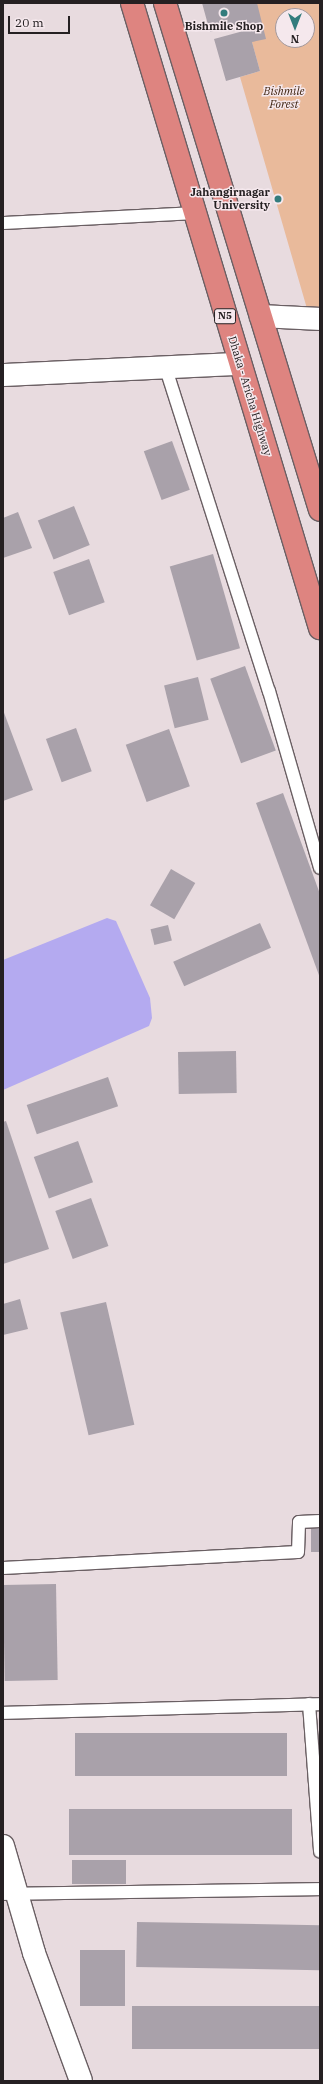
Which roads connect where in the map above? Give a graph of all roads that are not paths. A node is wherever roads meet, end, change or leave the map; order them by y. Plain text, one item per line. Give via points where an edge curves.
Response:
1 (132, 3) edge
2 (165, 3) edge
3 (195, 213) junction
4 (3, 223) edge
5 (261, 316) junction
6 (320, 319) edge
7 (240, 364) junction
8 (166, 369) junction
9 (3, 375) edge
10 (320, 510) edge
11 (320, 628) edge
12 (320, 868) edge
13 (320, 1521) edge
14 (3, 1568) edge
15 (314, 1704) edge
16 (3, 1713) edge
17 (3, 1846) edge
18 (320, 1852) edge
19 (320, 1889) edge
20 (10, 1894) edge
21 (81, 2081) edge

1 - 3 highway, Dhaka - Aricha Highway / N5
2 - 5 highway
3 - 4 lane
3 - 7 highway, Dhaka - Aricha Highway / N5
5 - 6 street
5 - 10 highway
7 - 8 street
7 - 11 highway, Dhaka - Aricha Highway / N5
8 - 9 street
8 - 12 lane via 269,691
13 - 14 lane via 298,1522 298,1552
15 - 16 lane
15 - 18 lane
17 - 20 street
19 - 20 lane
20 - 21 street

